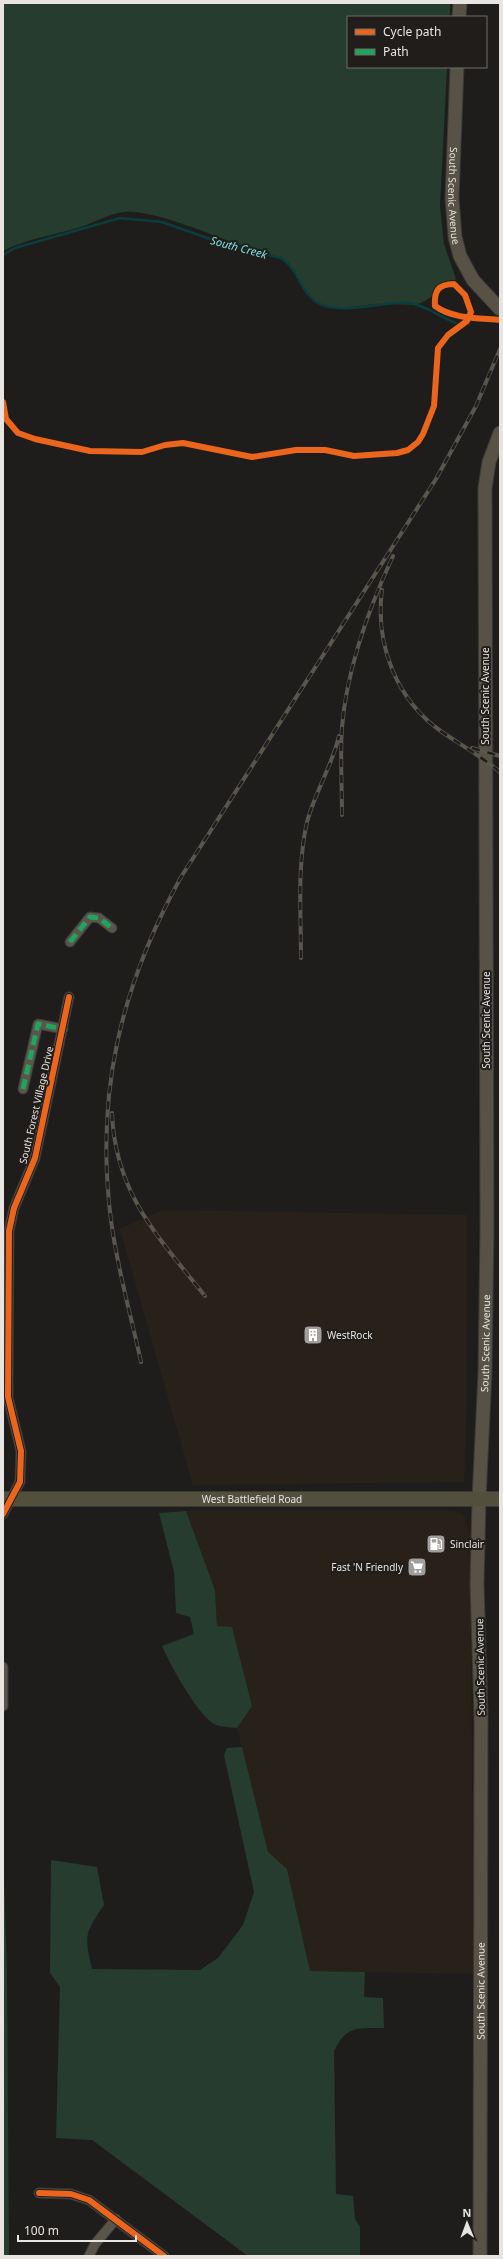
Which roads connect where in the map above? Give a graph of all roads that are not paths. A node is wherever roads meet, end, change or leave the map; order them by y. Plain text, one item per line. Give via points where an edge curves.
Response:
1 (460, 3) edge
2 (460, 16) edge
3 (457, 68) edge
4 (500, 309) edge
5 (500, 434) edge
6 (112, 928) dead end
7 (70, 942) dead end
8 (69, 997) dead end
9 (63, 1029) junction
10 (23, 1089) dead end
11 (7, 1499) edge
12 (479, 1499) junction
13 (500, 1499) edge
14 (3, 1514) edge
15 (3, 1667) edge
16 (3, 1706) edge
17 (39, 2193) dead end
18 (116, 2219) junction
19 (89, 2256) edge
20 (164, 2256) edge
21 (480, 2256) edge

1 - 2 main road
3 - 4 main road, South Scenic Avenue via 452,198 455,237 460,256 472,280
5 - 12 main road, South Scenic Avenue via 489,462 485,488 487,1229 485,1373
6 - 7 street via 99,918 90,917
8 - 9 street, South Forest Village Drive
9 - 10 street via 38,1024
9 - 11 street, South Forest Village Drive via 35,1158 14,1208 9,1231 8,1397 20,1451 20,1482
11 - 12 main road, West Battlefield Road
11 - 14 street, South Forest Village Drive
12 - 13 main road, West Battlefield Road
12 - 21 main road, South Scenic Avenue via 477,1584 481,1717
15 - 16 street
17 - 18 street via 77,2195 98,2205
18 - 19 street via 95,2244
18 - 20 street

